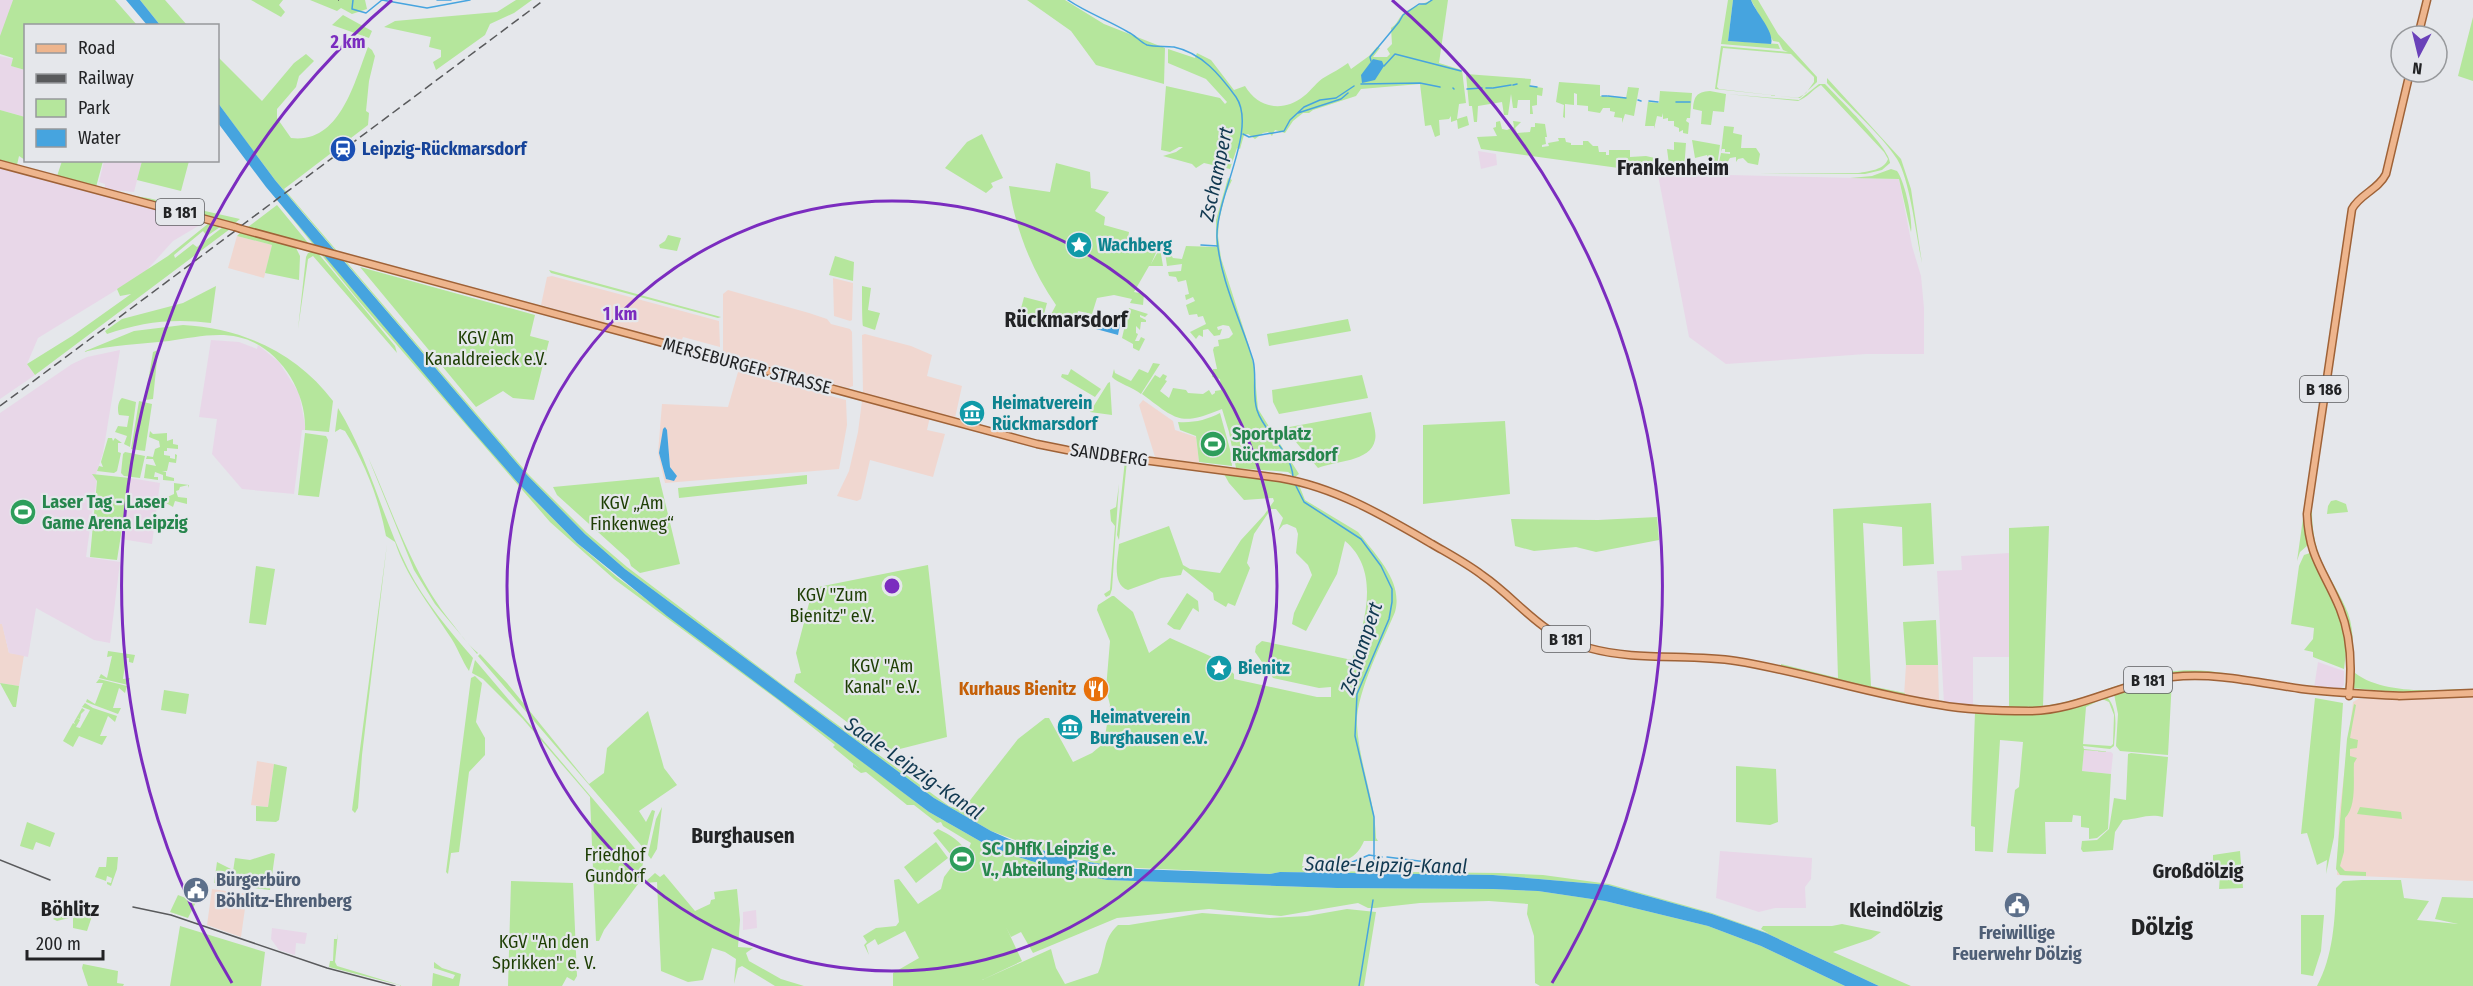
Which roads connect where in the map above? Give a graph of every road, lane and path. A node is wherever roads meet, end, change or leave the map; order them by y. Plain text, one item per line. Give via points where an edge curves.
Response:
1 (2427, 0) edge
2 (2421, 24) edge
3 (2407, 84) edge
4 (0, 164) edge
5 (859, 396) joint
6 (2349, 666) junction
7 (2350, 684) junction
8 (2473, 693) edge
9 (2347, 694) junction
10 (2358, 694) junction
11 (2403, 696) junction

1 - 2 main road
3 - 6 main road, B 186 via 2386,174 2379,186 2355,204 2348,227 2307,514 2315,560 2347,631
4 - 5 main road, MERSEBURGER STRASSE / B 181
5 - 9 main road, SANDBERG / B 181 via 1053,447 1294,480 1339,495 1482,574 1539,624 1577,644 1609,652 1730,660 1941,705 2039,711 2082,703 2144,681 2183,676
6 - 7 main road, B 186
6 - 9 main road, B 186
7 - 9 main road, B 186
7 - 10 main road
8 - 11 main road, B 181
9 - 10 main road, B 181
9 - 11 main road, B 181
10 - 11 main road, B 181

